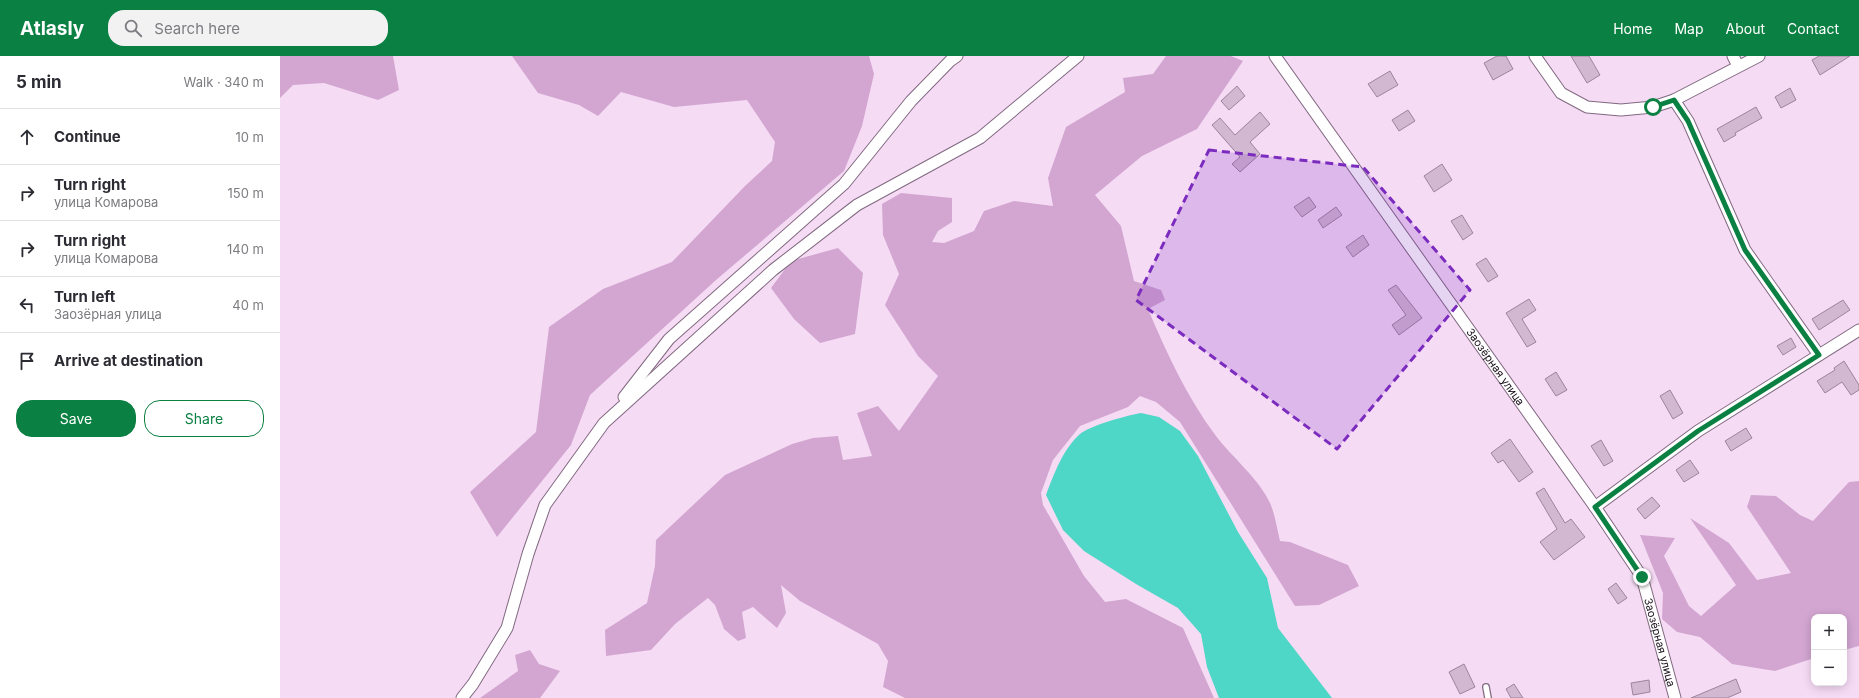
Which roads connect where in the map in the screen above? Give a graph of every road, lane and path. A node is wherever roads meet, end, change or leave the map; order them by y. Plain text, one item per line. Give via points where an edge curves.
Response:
1 (958, 56) edge
2 (1078, 56) edge
3 (1275, 56) edge
4 (1535, 56) edge
5 (1733, 56) edge
6 (1759, 56) edge
7 (1738, 66) junction
8 (1674, 100) junction
9 (1859, 330) edge
10 (1819, 355) junction
11 (604, 423) junction
12 (1595, 507) junction
13 (1486, 687) dead end
14 (462, 698) edge
15 (1488, 698) edge
16 (1675, 698) edge

1 - 11 street via 911,101 844,184 669,339
2 - 11 street via 980,138 857,205 773,270
3 - 12 street, Заозёрная улица
4 - 8 street via 1561,93 1587,107 1621,110 1653,107
5 - 7 street
6 - 7 street
7 - 8 street
8 - 10 street via 1688,121 1745,250
9 - 10 street
10 - 12 street via 1698,431
11 - 14 street via 545,505 506,628
12 - 16 street, Заозёрная улица via 1642,577
13 - 15 lane

